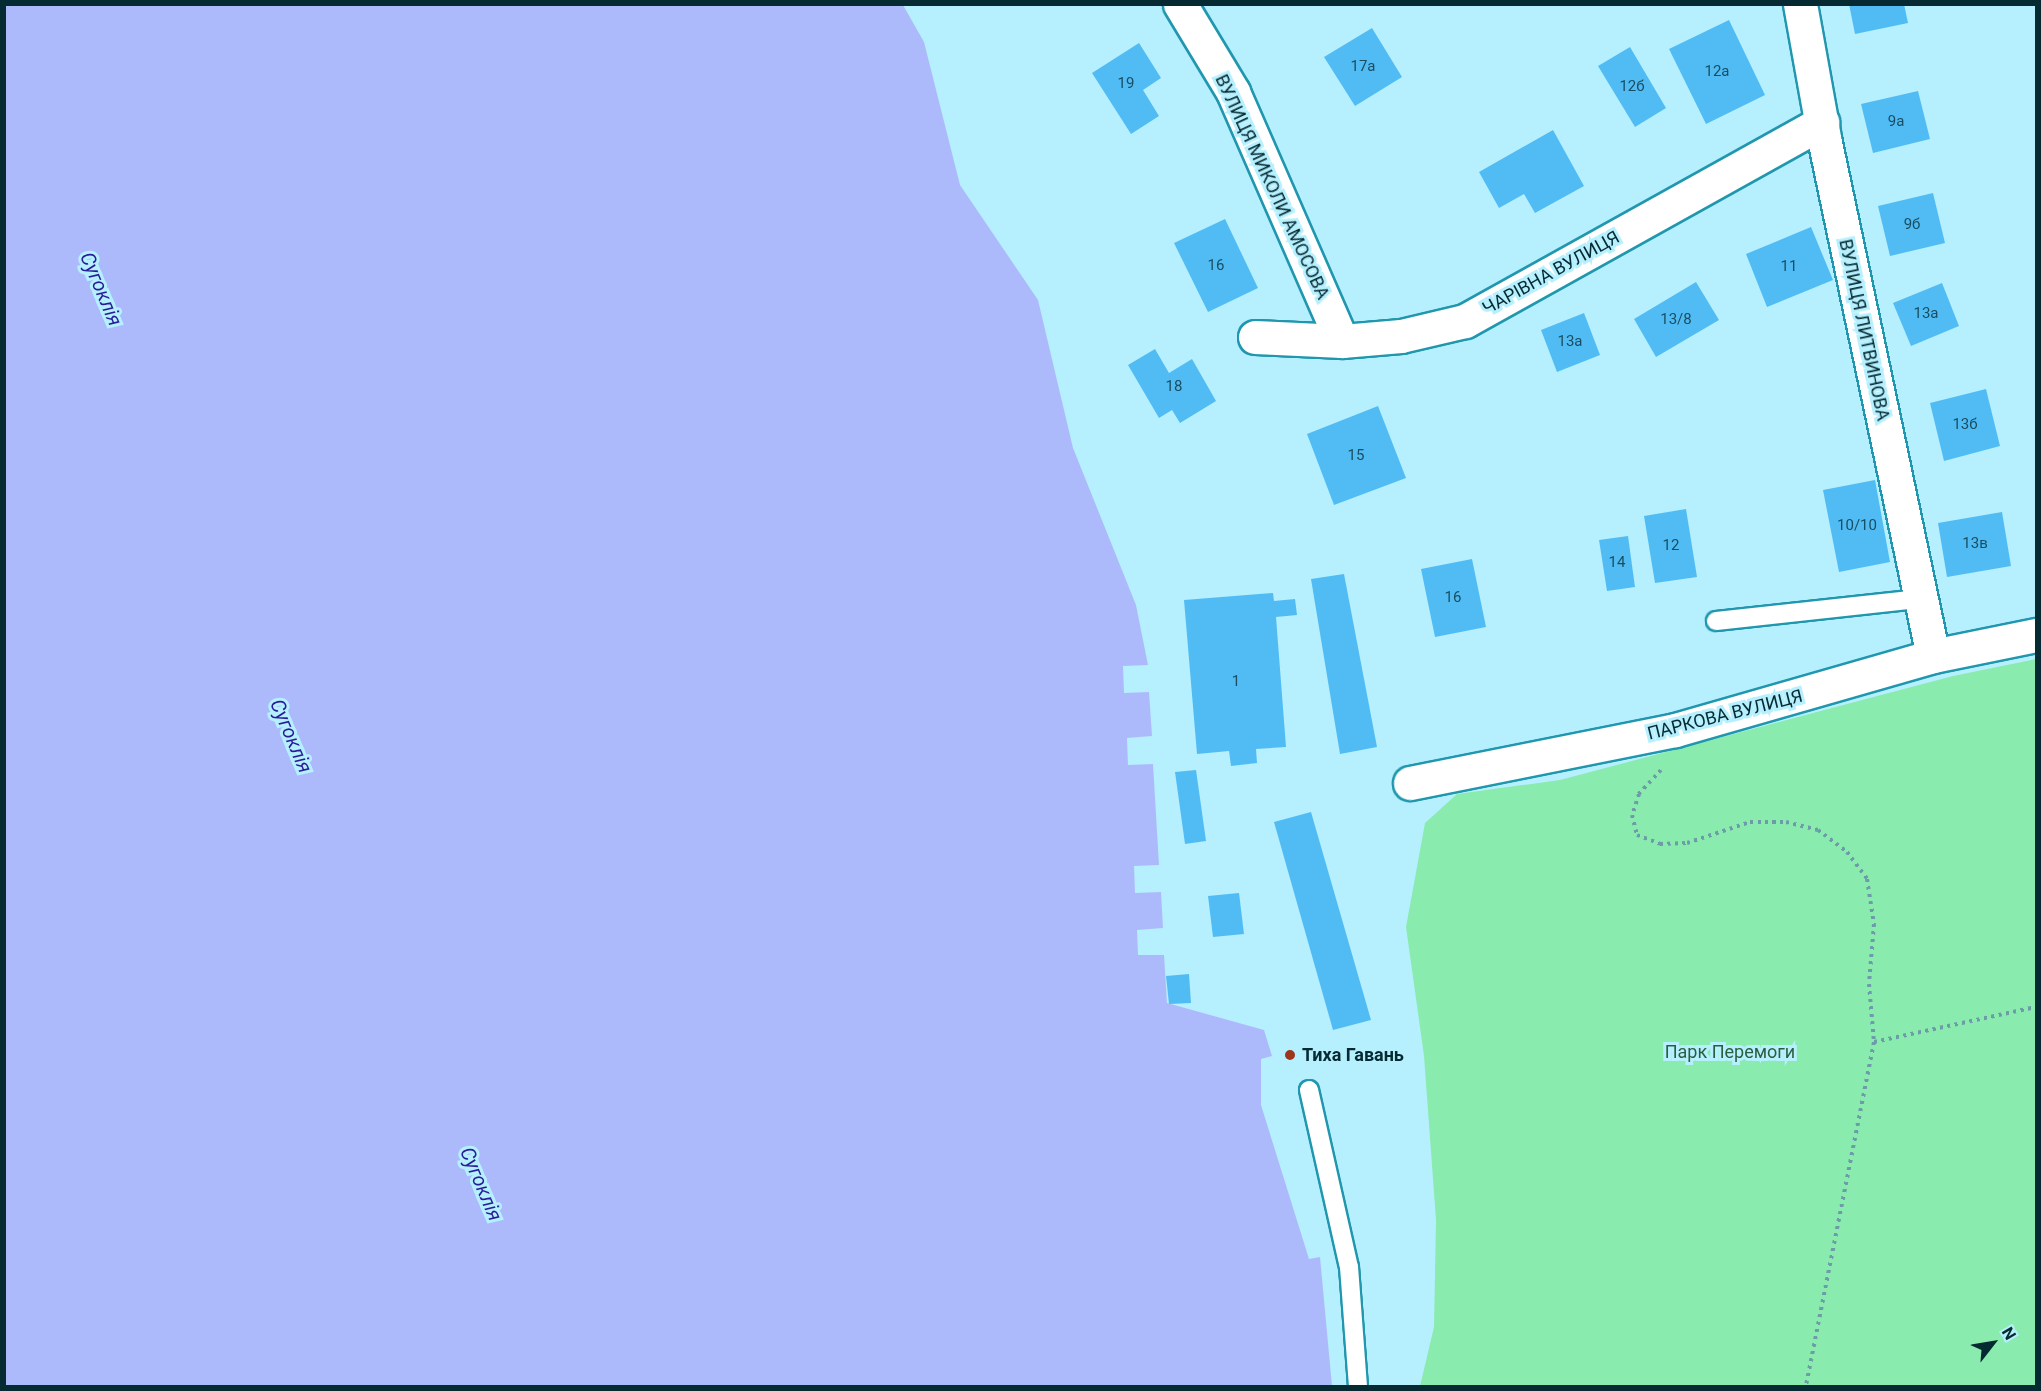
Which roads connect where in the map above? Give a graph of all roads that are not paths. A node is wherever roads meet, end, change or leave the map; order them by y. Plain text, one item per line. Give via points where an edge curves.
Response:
1 (1180, 4) edge
2 (1800, 4) edge
3 (1822, 122) junction
4 (1255, 337) dead end
5 (1342, 341) junction
6 (1920, 599) junction
7 (1716, 621) dead end
8 (2037, 634) edge
9 (1933, 656) junction
10 (1410, 783) dead end
11 (1309, 1090) dead end
12 (1358, 1386) edge

1 - 5 street, ВУЛИЦЯ МИКОЛИ АМОСОВА via 1233,92
2 - 3 street, ВУЛИЦЯ ЛИТВИНОВА
3 - 5 street, ЧАРІВНА ВУЛИЦЯ via 1465,321 1401,336
3 - 6 street, ВУЛИЦЯ ЛИТВИНОВА
4 - 5 street, ЧАРІВНА ВУЛИЦЯ
6 - 7 lane
6 - 9 street, ВУЛИЦЯ ЛИТВИНОВА
8 - 9 street, ПАРКОВА ВУЛИЦЯ
9 - 10 street, ПАРКОВА ВУЛИЦЯ via 1675,730
11 - 12 lane via 1349,1267

